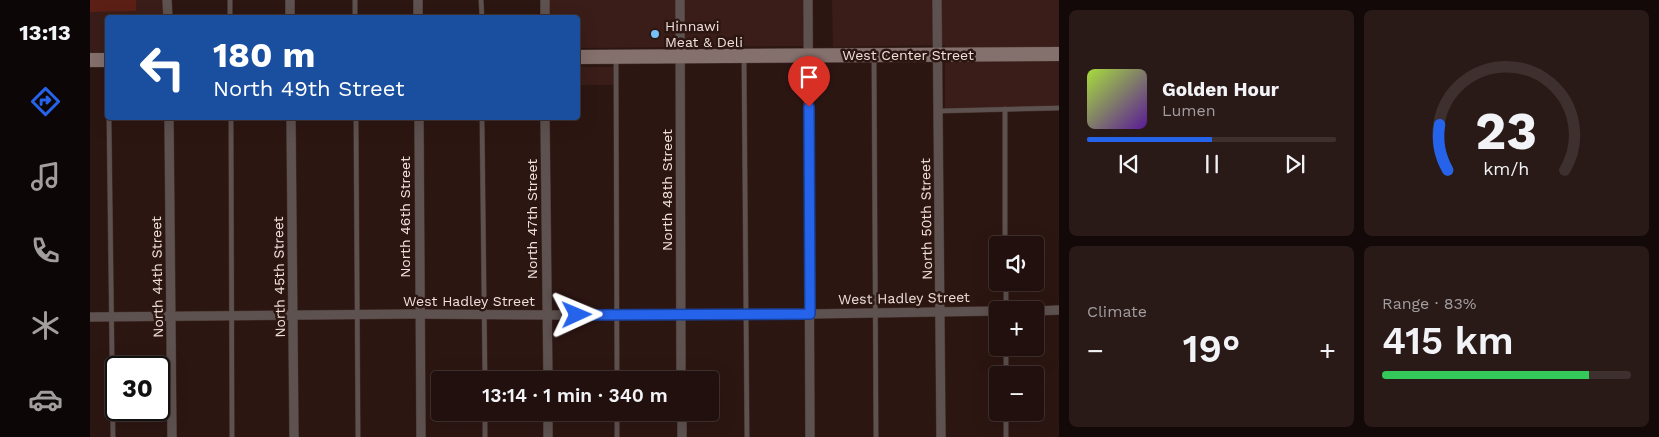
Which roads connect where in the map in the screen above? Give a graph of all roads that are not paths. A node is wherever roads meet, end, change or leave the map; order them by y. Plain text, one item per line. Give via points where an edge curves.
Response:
1 (167, 0) edge
2 (230, 0) edge
3 (290, 0) edge
4 (355, 0) edge
5 (418, 0) edge
6 (482, 0) edge
7 (545, 0) edge
8 (680, 0) edge
9 (808, 0) edge
10 (937, 0) edge
11 (168, 15) edge
12 (230, 15) edge
13 (290, 15) edge
14 (355, 15) edge
15 (418, 15) edge
16 (482, 15) edge
17 (545, 15) edge
18 (1059, 54) edge
19 (808, 55) junction
20 (874, 55) junction
21 (680, 56) junction
22 (744, 56) junction
23 (936, 56) junction
24 (580, 57) edge
25 (616, 57) junction
26 (90, 60) edge
27 (105, 60) edge
28 (1059, 108) edge
29 (1005, 109) junction
30 (938, 111) junction
31 (109, 120) edge
32 (169, 120) edge
33 (231, 120) edge
34 (291, 120) edge
35 (356, 120) edge
36 (419, 120) edge
37 (482, 120) edge
38 (546, 120) edge
39 (1006, 236) edge
40 (1044, 310) edge
41 (1059, 310) edge
42 (941, 311) junction
43 (989, 311) edge
44 (876, 312) junction
45 (420, 314) junction
46 (484, 314) junction
47 (616, 314) junction
48 (681, 314) junction
49 (746, 314) junction
50 (810, 314) junction
51 (358, 315) junction
52 (547, 315) junction
53 (232, 316) junction
54 (293, 316) junction
55 (90, 317) edge
56 (112, 317) junction
57 (171, 317) junction
58 (484, 371) edge
59 (548, 371) edge
60 (617, 371) edge
61 (681, 371) edge
62 (485, 421) edge
63 (548, 421) edge
64 (617, 421) edge
65 (682, 421) edge
66 (1006, 421) edge
67 (113, 437) edge
68 (172, 437) edge
69 (232, 437) edge
70 (294, 437) edge
71 (358, 437) edge
72 (421, 437) edge
73 (485, 437) edge
74 (548, 437) edge
75 (617, 437) edge
76 (682, 437) edge
77 (747, 437) edge
78 (810, 437) edge
79 (876, 437) edge
80 (941, 437) edge
81 (1006, 437) edge

1 - 11 street
2 - 12 lane
3 - 13 street
4 - 14 lane
5 - 15 street
6 - 16 lane
7 - 17 street
8 - 21 street, North 48th Street
9 - 19 street
10 - 23 street, North 50th Street
18 - 23 street, West Center Street
19 - 20 street, West Center Street
19 - 22 street, West Center Street
19 - 50 street
20 - 23 street, West Center Street
20 - 44 lane
21 - 22 street, West Center Street
21 - 25 street, West Center Street
21 - 48 street, North 48th Street
22 - 49 lane
23 - 30 street, North 50th Street
24 - 25 street, West Center Street
25 - 47 lane
26 - 27 street
28 - 29 lane
29 - 30 lane
29 - 39 lane
30 - 42 street, North 50th Street
31 - 56 lane
32 - 57 street, North 44th Street
33 - 53 lane
34 - 54 street, North 45th Street
35 - 51 lane
36 - 45 street, North 46th Street
37 - 46 lane
38 - 52 street, North 47th Street
40 - 41 street
42 - 43 street, West Hadley Street
42 - 44 street, West Hadley Street
42 - 80 street, North 50th Street
44 - 50 street, West Hadley Street
44 - 79 lane
45 - 46 street, West Hadley Street
45 - 51 street, West Hadley Street
45 - 72 street, North 46th Street
46 - 52 street, West Hadley Street
46 - 58 lane
47 - 48 street, West Hadley Street
47 - 52 street, West Hadley Street
47 - 60 lane
48 - 49 street, West Hadley Street
48 - 61 street, North 48th Street
49 - 50 street, West Hadley Street
49 - 77 lane
50 - 78 street
51 - 54 street, West Hadley Street
51 - 71 lane
52 - 59 street, North 47th Street
53 - 54 street, West Hadley Street
53 - 57 street, West Hadley Street
53 - 69 lane
54 - 70 street, North 45th Street
55 - 56 street, West Hadley Street
56 - 57 street, West Hadley Street
56 - 67 lane
57 - 68 street, North 44th Street
62 - 73 lane
63 - 74 street
64 - 75 lane
65 - 76 street
66 - 81 lane

